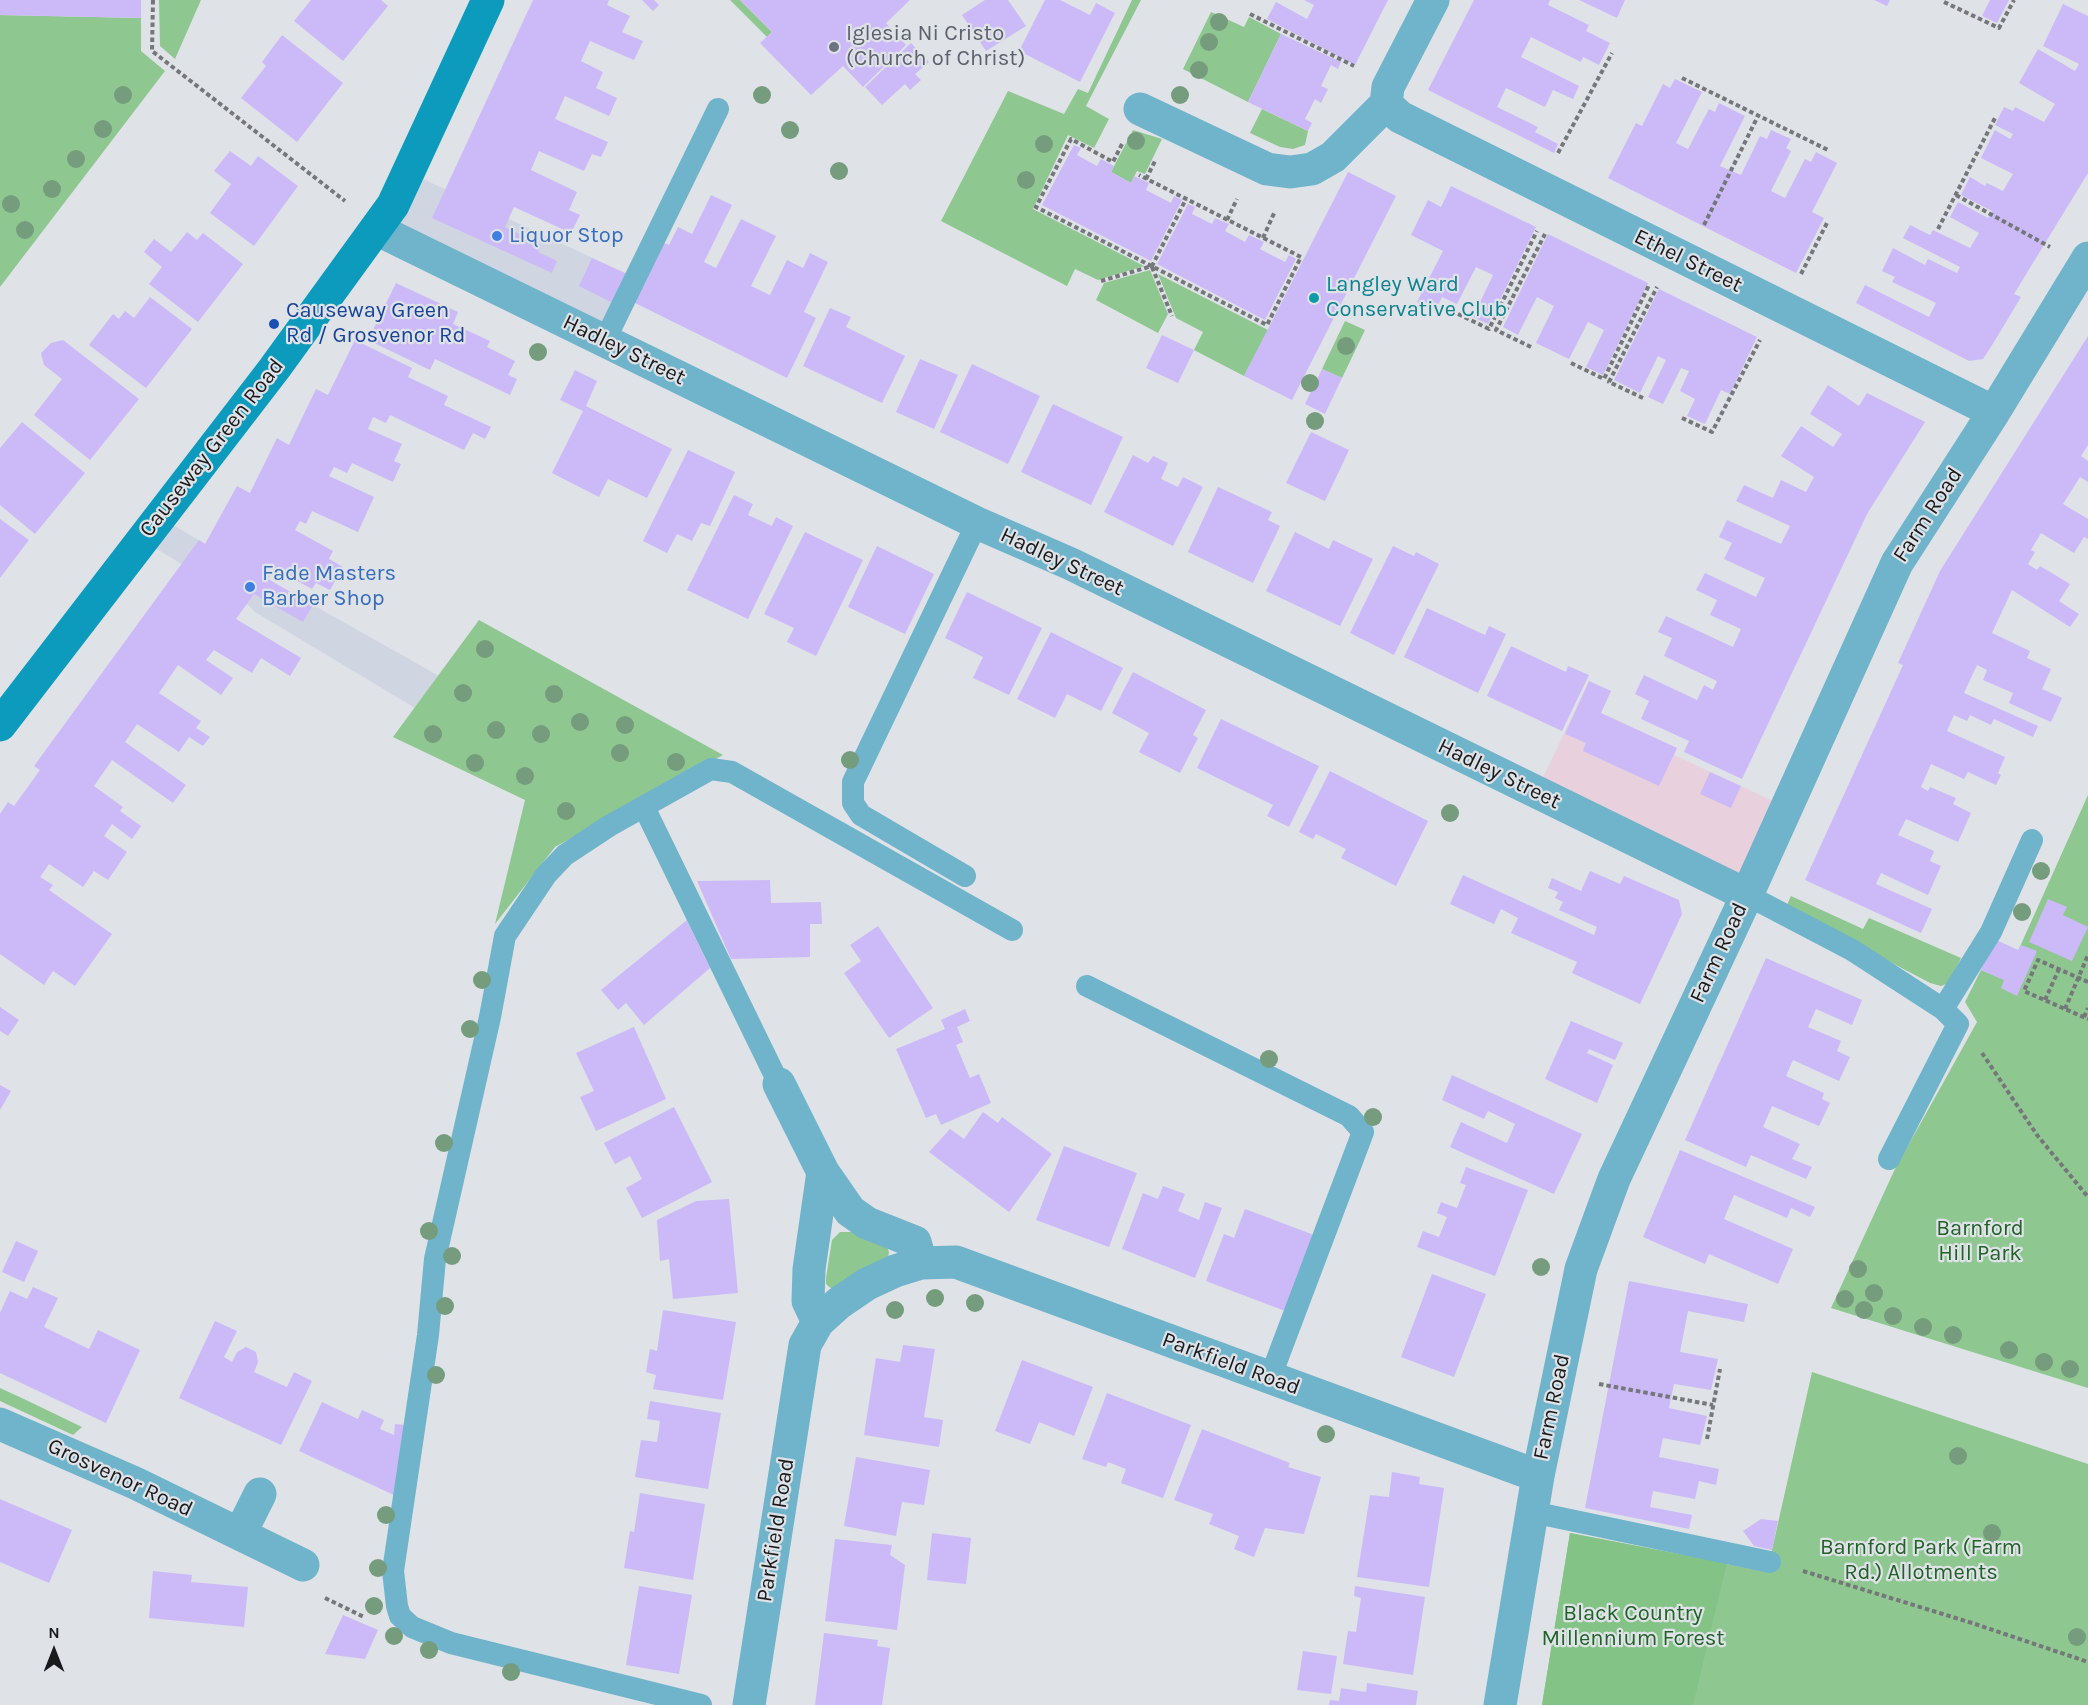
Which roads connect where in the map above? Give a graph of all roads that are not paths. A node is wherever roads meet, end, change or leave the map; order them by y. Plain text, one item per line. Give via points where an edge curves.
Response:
1 (488, 0) edge
2 (1434, 0) edge
3 (1386, 104) junction
4 (718, 109) dead end
5 (1140, 109) road end
6 (376, 229) junction
7 (2088, 258) edge
8 (605, 340) junction
9 (1994, 412) junction
10 (977, 523) junction
11 (0, 725) edge
12 (644, 807) junction
13 (2032, 840) dead end
14 (965, 876) dead end
15 (1747, 895) junction
16 (1012, 930) dead end
17 (1087, 986) dead end
18 (1950, 1016) junction
19 (779, 1084) joint
20 (1889, 1159) dead end
21 (823, 1172) junction
22 (921, 1263) junction
23 (818, 1322) junction
24 (1270, 1378) junction
25 (0, 1424) edge
26 (1538, 1476) junction
27 (260, 1494) dead end
28 (1532, 1512) junction
29 (240, 1534) junction
30 (1770, 1562) road end
31 (303, 1565) dead end
32 (701, 1705) edge
33 (749, 1705) edge
34 (1500, 1705) edge

1 - 6 main road, Causeway Green Road via 393,205
2 - 3 street via 1388,87
3 - 5 street via 1333,157 1312,168 1290,172 1267,169
3 - 9 street, Ethel Street via 1400,117
4 - 8 lane
6 - 8 street, Hadley Street
6 - 11 main road, Causeway Green Road via 274,369
7 - 9 street, Farm Road
8 - 10 street, Hadley Street
9 - 15 street, Farm Road via 1897,563
10 - 14 lane via 853,782 853,803 861,815
10 - 15 street, Hadley Street via 1071,564
12 - 16 lane via 711,769 732,772
12 - 19 lane
12 - 32 lane via 565,855 546,875 504,936 490,1017 435,1259 428,1335 393,1571 400,1616 412,1627 451,1643
13 - 18 lane
15 - 18 lane via 1852,951
15 - 26 street, Farm Road via 1614,1179 1581,1269
17 - 24 lane via 1349,1116 1363,1132
18 - 20 lane
19 - 21 street
21 - 22 street via 850,1211 915,1242
21 - 23 street via 809,1269 808,1301
22 - 23 street, Parkfield Road via 867,1284
22 - 24 street, Parkfield Road via 956,1262
23 - 33 street, Parkfield Road via 805,1345
24 - 26 street, Parkfield Road
25 - 29 street, Grosvenor Road
26 - 28 street, Farm Road
27 - 29 street
28 - 30 lane
28 - 34 street, Farm Road
29 - 31 street, Grosvenor Road

